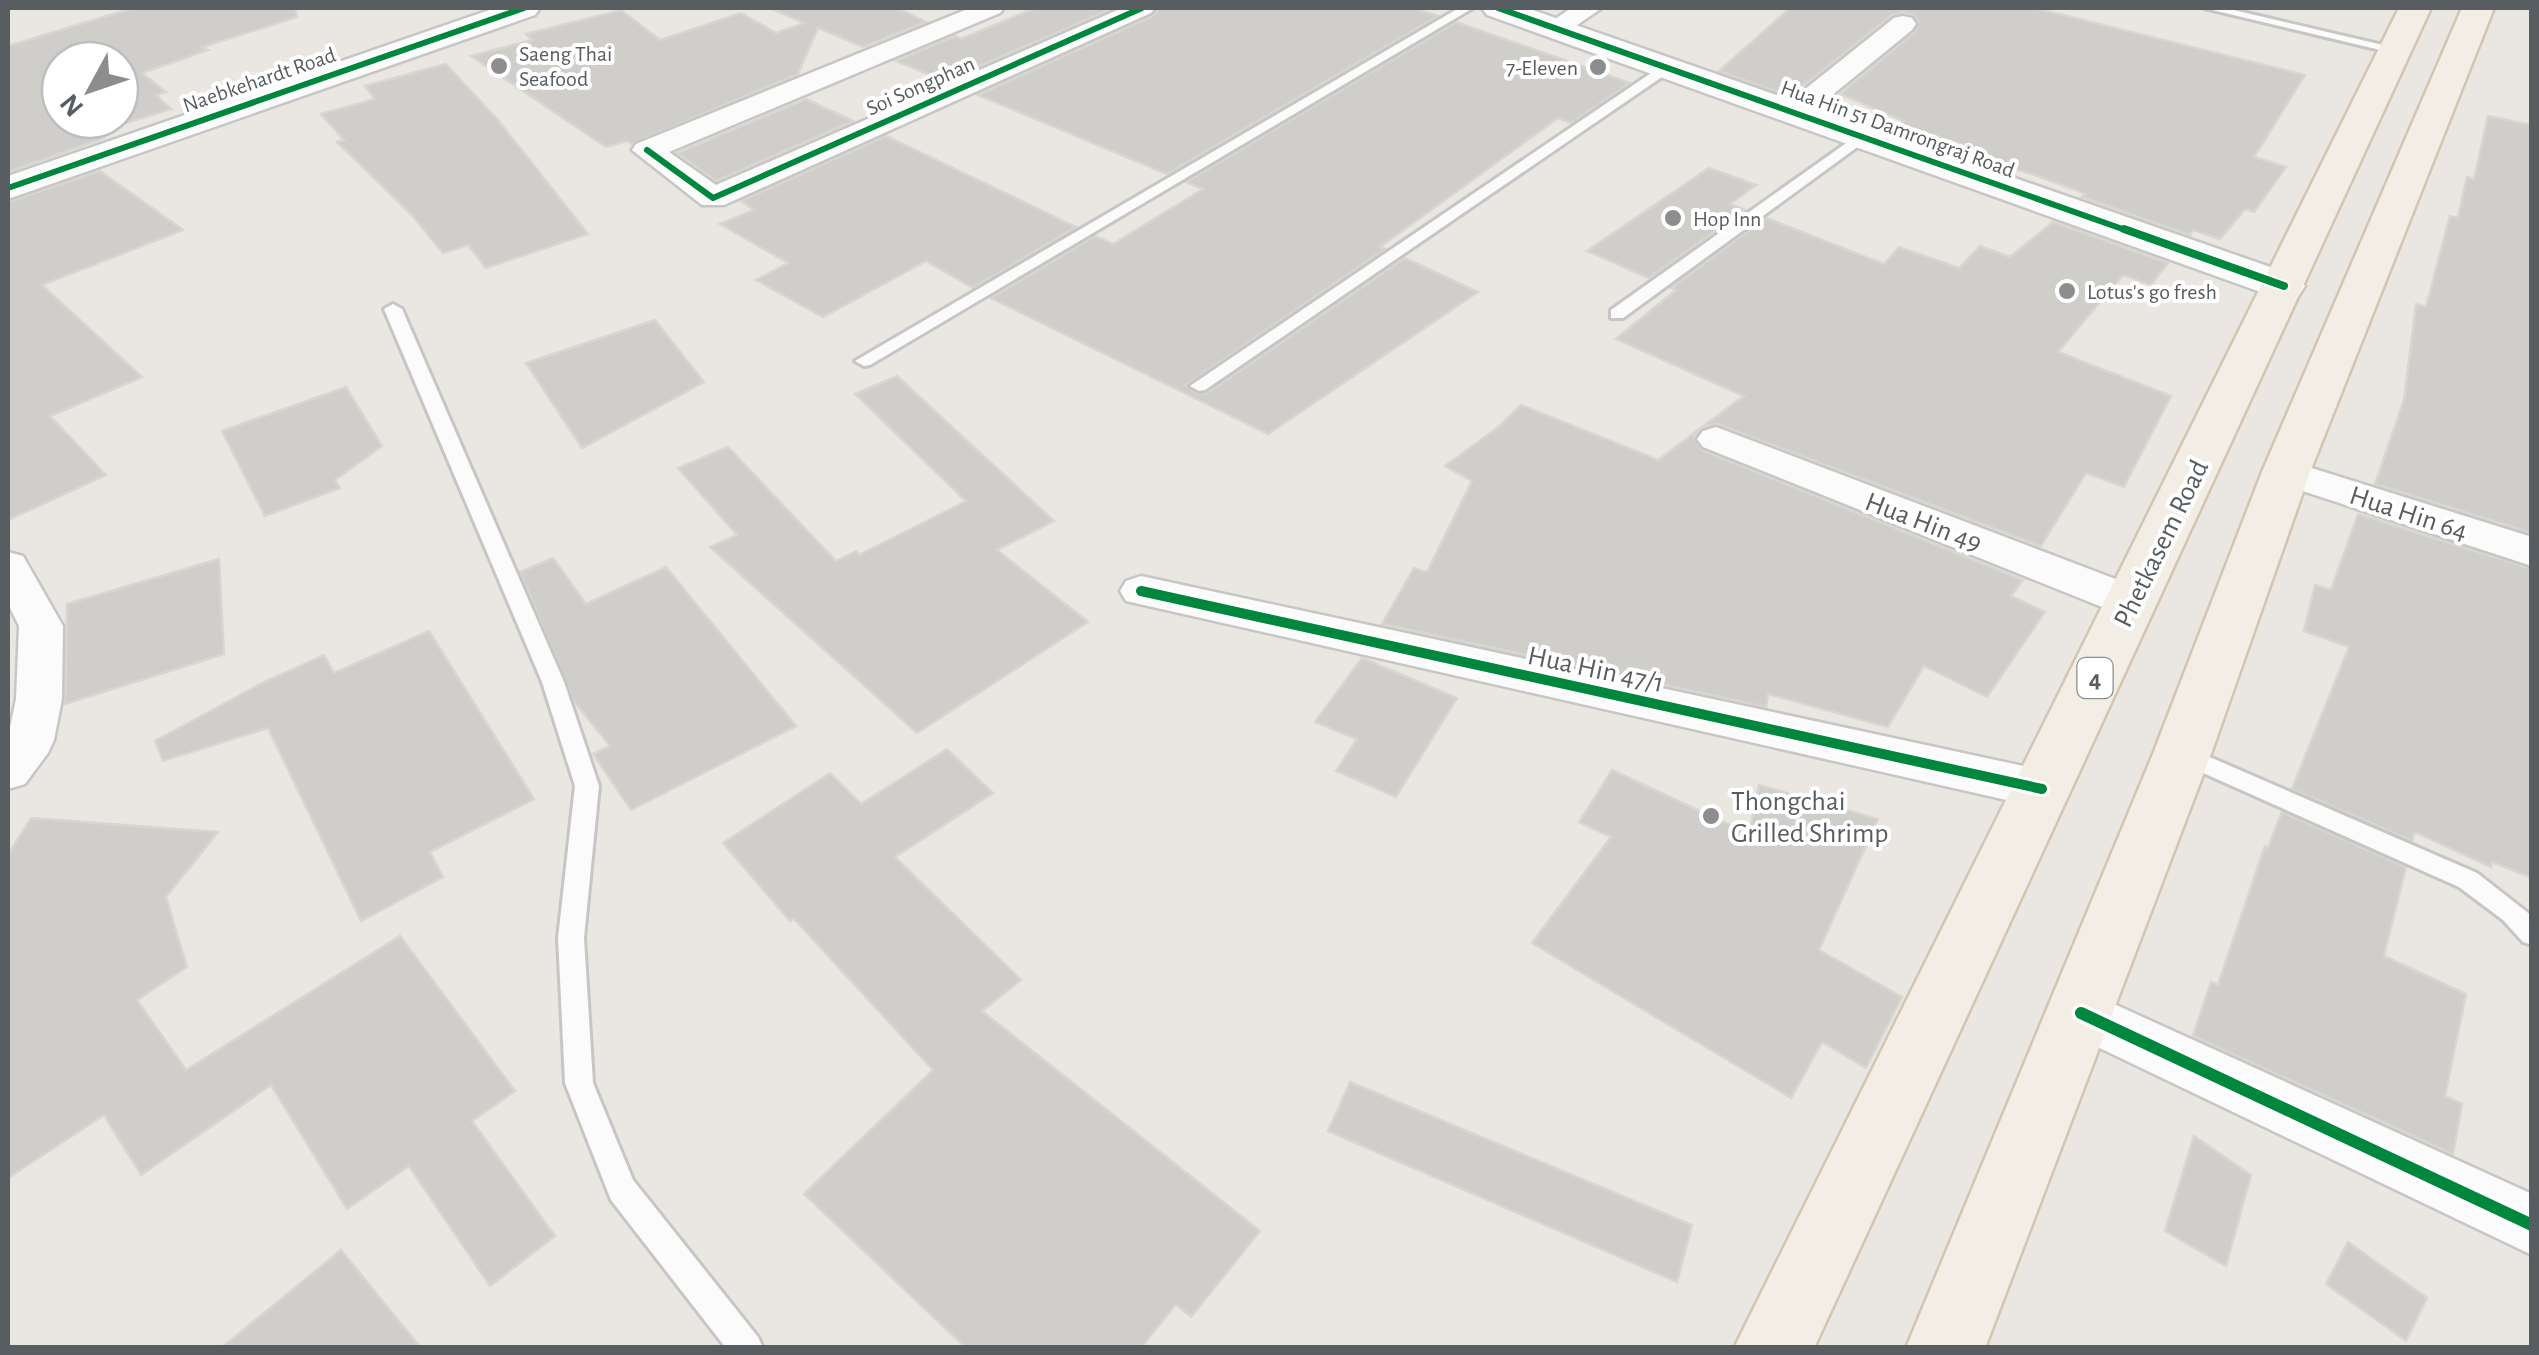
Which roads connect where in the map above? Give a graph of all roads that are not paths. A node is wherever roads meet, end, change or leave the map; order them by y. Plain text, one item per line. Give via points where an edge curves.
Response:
1 (524, 8) edge
2 (991, 8) edge
3 (1142, 8) edge
4 (1467, 8) edge
5 (1498, 8) edge
6 (1589, 8) edge
7 (2210, 8) edge
8 (2478, 8) edge
9 (1903, 24) dead end
10 (1555, 28) junction
11 (2406, 29) edge
12 (2456, 63) junction
13 (1668, 68) junction
14 (1794, 112) junction
15 (1864, 137) junction
16 (8, 188) edge
17 (2284, 286) junction
18 (2354, 307) junction
19 (393, 308) dead end
20 (1617, 314) dead end
21 (864, 361) dead end
22 (1199, 386) dead end
23 (1716, 440) dead end
24 (2286, 472) junction
25 (2532, 552) edge
26 (8, 566) edge
27 (1141, 591) dead end
28 (2132, 602) junction
29 (2182, 754) junction
30 (8, 771) edge
31 (2042, 788) junction
32 (2532, 934) edge
33 (2081, 1013) junction
34 (2532, 1226) edge
35 (747, 1348) edge
36 (1773, 1348) edge
37 (1945, 1348) edge

1 - 16 street, Naebkehardt Road
2 - 3 street, Soi Songphan via 647,150 713,198
4 - 21 lane
5 - 10 street, Hua Hin 51 Damrongraj Road
6 - 10 street
7 - 11 lane
8 - 12 main road
9 - 14 street
10 - 13 street, Hua Hin 51 Damrongraj Road
11 - 12 main road
11 - 17 main road, Phetkasem Road / 4
12 - 18 main road
13 - 14 street, Hua Hin 51 Damrongraj Road
13 - 22 lane
14 - 15 street, Hua Hin 51 Damrongraj Road
15 - 17 street, Hua Hin 51 Damrongraj Road
15 - 20 lane
17 - 18 main road
17 - 28 main road, Phetkasem Road / 4
18 - 24 main road
19 - 35 lane via 553,682 587,786 571,938 580,1083 622,1190
23 - 28 street, Hua Hin 49
24 - 25 street, Hua Hin 64
24 - 29 main road
26 - 30 street via 41,626 31,740
27 - 31 street, Hua Hin 47/1
28 - 31 main road, Phetkasem Road / 4
29 - 32 lane via 2468,880
29 - 33 main road
31 - 36 main road, Phetkasem Road / 4
33 - 34 street
33 - 37 main road

